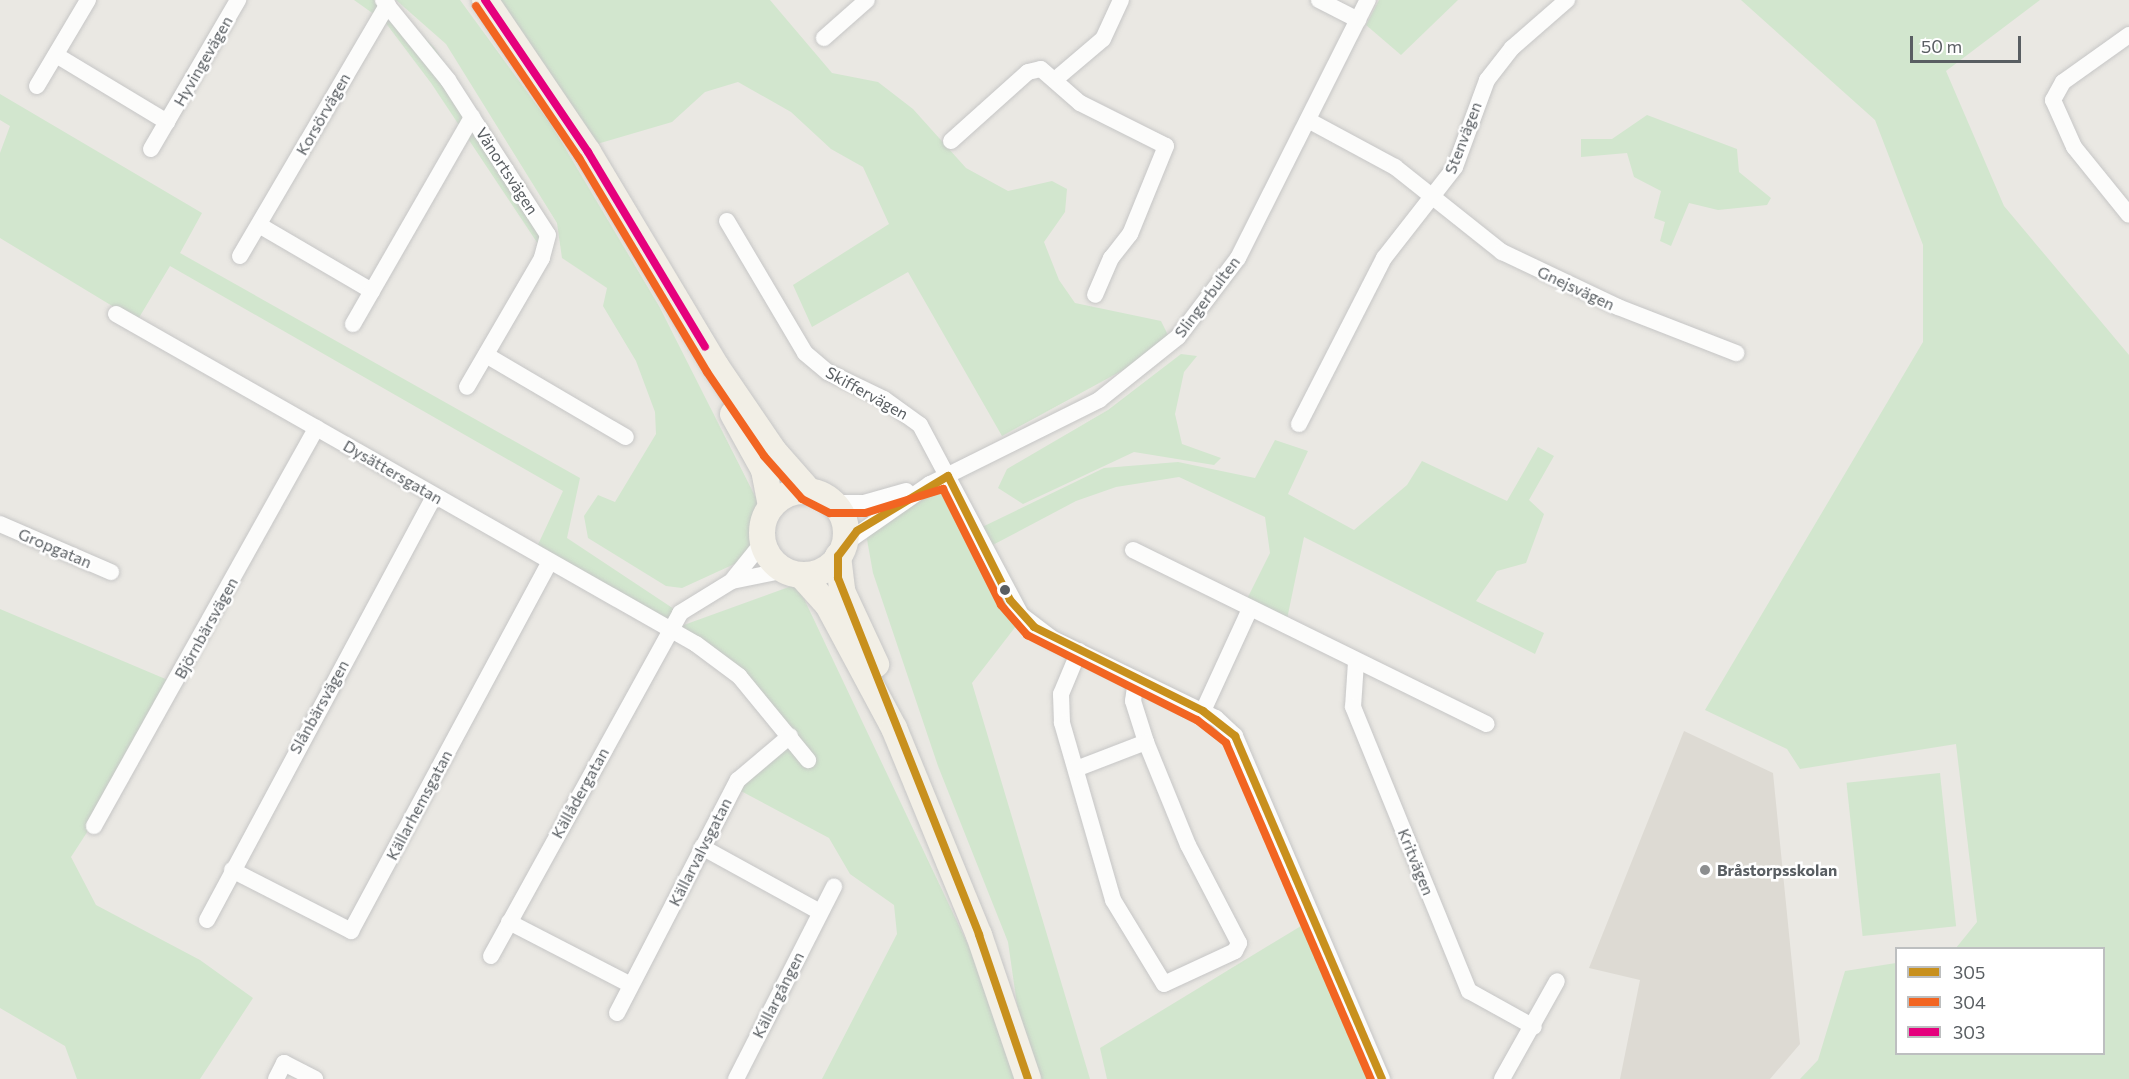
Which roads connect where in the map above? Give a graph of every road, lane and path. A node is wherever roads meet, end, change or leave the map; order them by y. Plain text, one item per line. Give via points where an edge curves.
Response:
1 (88, 0) edge
2 (238, 0) edge
3 (485, 0) edge
4 (867, 0) edge
5 (1318, 0) edge
6 (1368, 0) edge
7 (1567, 0) edge
8 (385, 2) edge
9 (1120, 3) edge
10 (1358, 20) junction
11 (2129, 35) edge
12 (824, 38) dead end
13 (56, 55) junction
14 (1057, 78) junction
15 (37, 86) dead end
16 (472, 117) junction
17 (1308, 120) junction
18 (167, 122) junction
19 (951, 141) dead end
20 (151, 149) dead end
21 (1432, 197) junction
22 (2129, 215) edge
23 (727, 220) dead end
24 (259, 225) junction
25 (240, 256) dead end
26 (372, 291) junction
27 (1095, 295) dead end
28 (117, 314) dead end
29 (353, 324) dead end
30 (1736, 352) dead end
31 (486, 354) junction
32 (716, 366) junction
33 (467, 387) dead end
34 (1299, 424) dead end
35 (316, 428) junction
36 (626, 437) dead end
37 (948, 476) junction
38 (930, 484) junction
39 (809, 491) junction
40 (434, 496) junction
41 (832, 503) junction
42 (771, 506) junction
43 (0, 524) edge
44 (763, 542) junction
45 (841, 550) junction
46 (1133, 550) dead end
47 (550, 562) junction
48 (111, 572) dead end
49 (793, 573) junction
50 (732, 581) junction
51 (1250, 609) junction
52 (670, 629) junction
53 (1079, 651) junction
54 (1356, 662) junction
55 (1136, 678) junction
56 (1203, 711) junction
57 (1486, 724) dead end
58 (894, 728) junction
59 (790, 736) junction
60 (1146, 741) junction
61 (808, 760) dead end
62 (1076, 769) junction
63 (94, 826) dead end
64 (702, 847) junction
65 (232, 870) junction
66 (834, 887) dead end
67 (820, 912) junction
68 (207, 920) dead end
69 (509, 922) junction
70 (491, 956) dead end
71 (1557, 981) dead end
72 (631, 985) junction
73 (617, 1012) dead end
74 (1534, 1027) junction
75 (276, 1079) edge
76 (315, 1079) edge
77 (736, 1079) edge
78 (1028, 1079) edge
79 (1382, 1079) edge
80 (1502, 1079) edge

1 - 13 street
2 - 18 street, Hyvingevägen
3 - 32 main road via 588,152
4 - 12 street
5 - 10 street
6 - 10 street, Slingerbulten
7 - 21 street, Stenvägen via 1512,48 1487,80 1455,167
8 - 16 street, Vänortsvägen
8 - 24 street, Korsörvägen
9 - 14 street via 1103,39
10 - 17 street, Slingerbulten
11 - 22 street via 2062,82 2053,100 2074,147
13 - 15 street
13 - 18 street, Hyvingevägen
14 - 19 street via 1041,69 1028,72
14 - 27 street via 1080,103 1166,146 1130,234 1111,258
16 - 26 street
16 - 31 street, Vänortsvägen via 548,236 542,258
17 - 21 street, Gnejsvägen via 1376,154
17 - 37 street, Slingerbulten via 1238,258 1162,352 1099,400
18 - 20 street, Hyvingevägen
21 - 30 street, Gnejsvägen via 1502,252 1618,308
21 - 34 street via 1384,258
23 - 37 street, Skiffervägen via 805,353 828,372 910,416
24 - 25 street, Korsörvägen
24 - 26 street
26 - 29 street
28 - 35 street, Dysättersgatan
31 - 33 street, Vänortsvägen
31 - 36 street
32 - 39 main road via 773,450
32 - 42 main road via 738,425 764,470
35 - 40 street, Dysättersgatan
35 - 63 street, Björnbärsvägen
37 - 38 street, Slingerbulten
37 - 53 street, Skiffervägen via 1021,615
38 - 41 street, Slingerbulten via 864,503
38 - 45 street, Slingerbulten
39 - 41 main road
39 - 42 main road via 788,494
40 - 47 street, Dysättersgatan
40 - 65 street, Slånbärsvägen
41 - 45 main road via 845,526
42 - 44 main road via 763,523
43 - 48 street, Gropgatan
44 - 49 main road
44 - 50 street
45 - 49 main road via 818,572
45 - 58 main road via 842,591 883,682
46 - 51 street
47 - 52 street, Dysättersgatan
47 - 65 street, Källarhemsgatan via 351,931
49 - 50 street
49 - 58 main road via 828,605
50 - 52 street via 684,609
51 - 54 street
51 - 56 street
52 - 59 street, Dysättersgatan via 739,676
52 - 69 street, Källådergatan
53 - 55 street, Skiffervägen
53 - 62 street via 1060,708
54 - 57 street
54 - 74 street, Kritvägen via 1353,707 1469,991
55 - 56 street, Skiffervägen
55 - 60 street via 1133,701
56 - 79 street, Skiffervägen via 1229,728 1247,754
58 - 78 main road via 971,914
59 - 61 street, Dysättersgatan
59 - 64 street, Källarvalvsgatan via 738,780
60 - 62 street
60 - 62 street via 1188,845 1239,943 1235,951 1164,984 1113,900
64 - 67 street
64 - 72 street, Källarvalvsgatan
65 - 68 street, Slånbärsvägen
66 - 67 street, Källargången
67 - 77 street, Källargången
69 - 70 street, Källådergatan
69 - 72 street
71 - 74 street
72 - 73 street, Källarvalvsgatan
74 - 80 street
75 - 76 street via 284,1063

